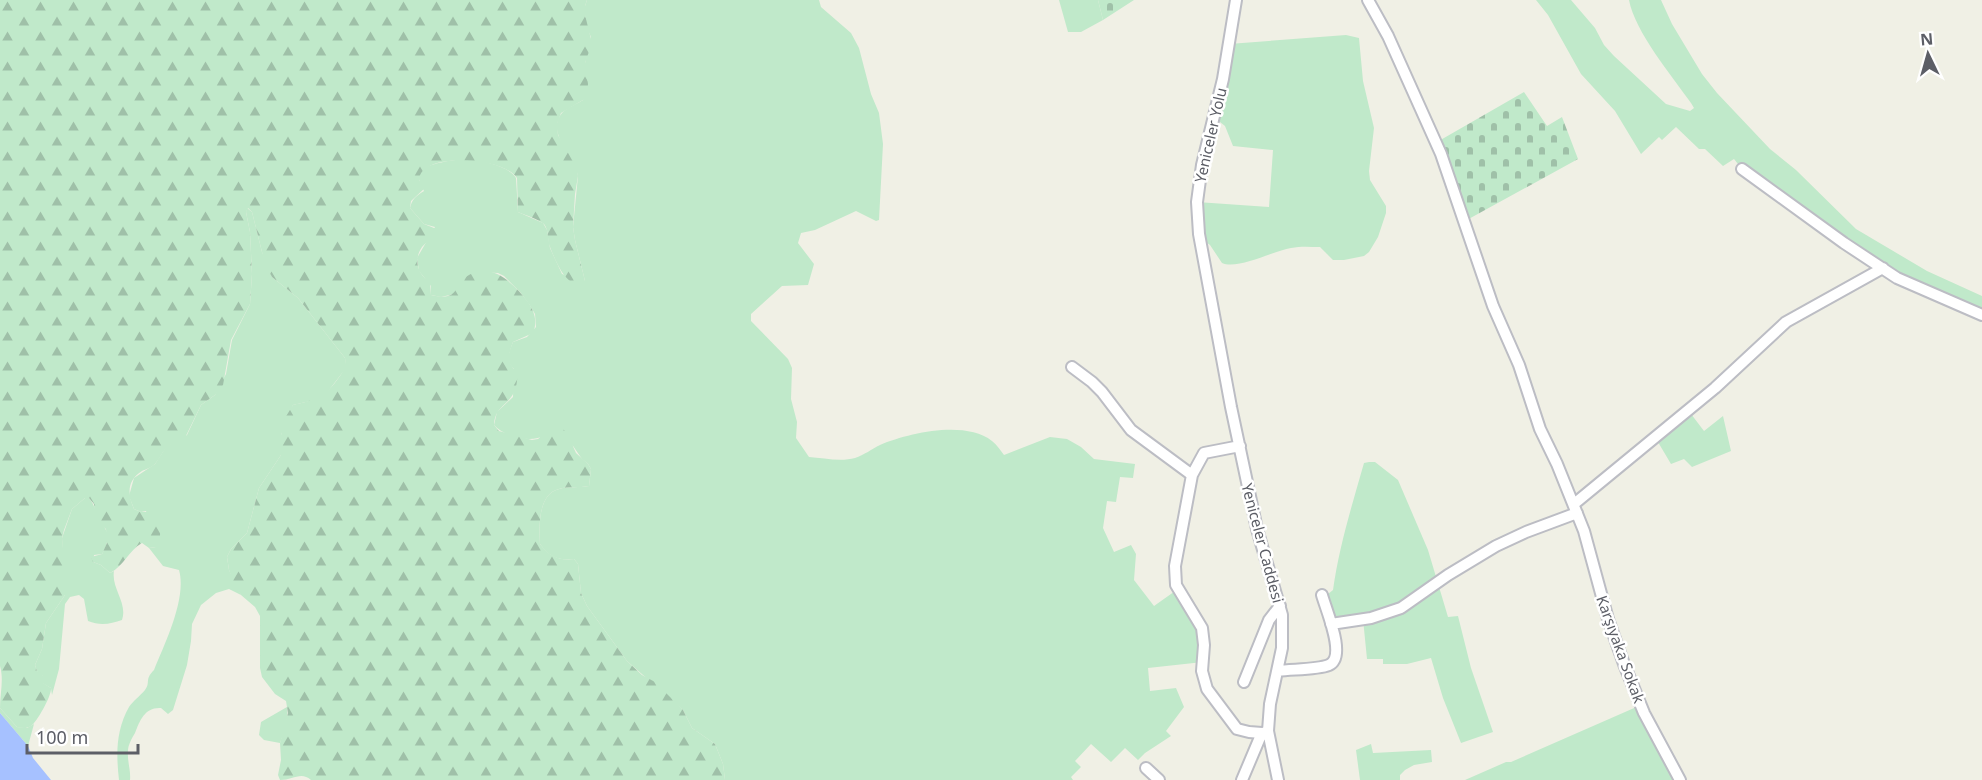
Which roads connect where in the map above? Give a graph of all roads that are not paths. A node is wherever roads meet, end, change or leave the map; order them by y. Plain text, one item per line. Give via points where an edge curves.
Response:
1 (1236, 0) edge
2 (1368, 0) edge
3 (1742, 169) dead end
4 (1883, 268) junction
5 (1213, 306) joint
6 (1982, 315) edge
7 (1072, 367) dead end
8 (1240, 446) junction
9 (1192, 475) junction
10 (1575, 509) junction
11 (1322, 595) dead end
12 (1280, 606) junction
13 (1330, 624) junction
14 (1278, 671) junction
15 (1244, 682) dead end
16 (1265, 732) junction
17 (1146, 768) dead end
18 (1159, 780) edge
19 (1242, 780) edge
20 (1278, 780) edge
21 (1680, 780) edge

1 - 5 street, Yeniceler Yolu via 1198,191 1199,234
2 - 10 street, Karşıyaka Sokak via 1439,148 1493,306
3 - 4 street
4 - 6 street via 1916,288
4 - 10 street via 1786,322
5 - 8 street, Yeniceler Caddesi
7 - 9 street via 1102,392 1140,439
8 - 9 street via 1204,453
8 - 12 street, Yeniceler Caddesi via 1257,529
9 - 16 street via 1175,566 1176,585 1202,628 1203,677 1207,689 1237,729
10 - 13 street via 1488,550 1401,608 1371,618
10 - 21 street, Karşıyaka Sokak via 1624,664 1644,713
11 - 13 street
12 - 14 street, Yeniceler Caddesi via 1283,637
12 - 15 street via 1269,620
13 - 14 street via 1337,646 1335,661 1326,666
14 - 16 street, Yeniceler Caddesi
16 - 19 street
16 - 20 street, Yeniceler Caddesi
17 - 18 street

